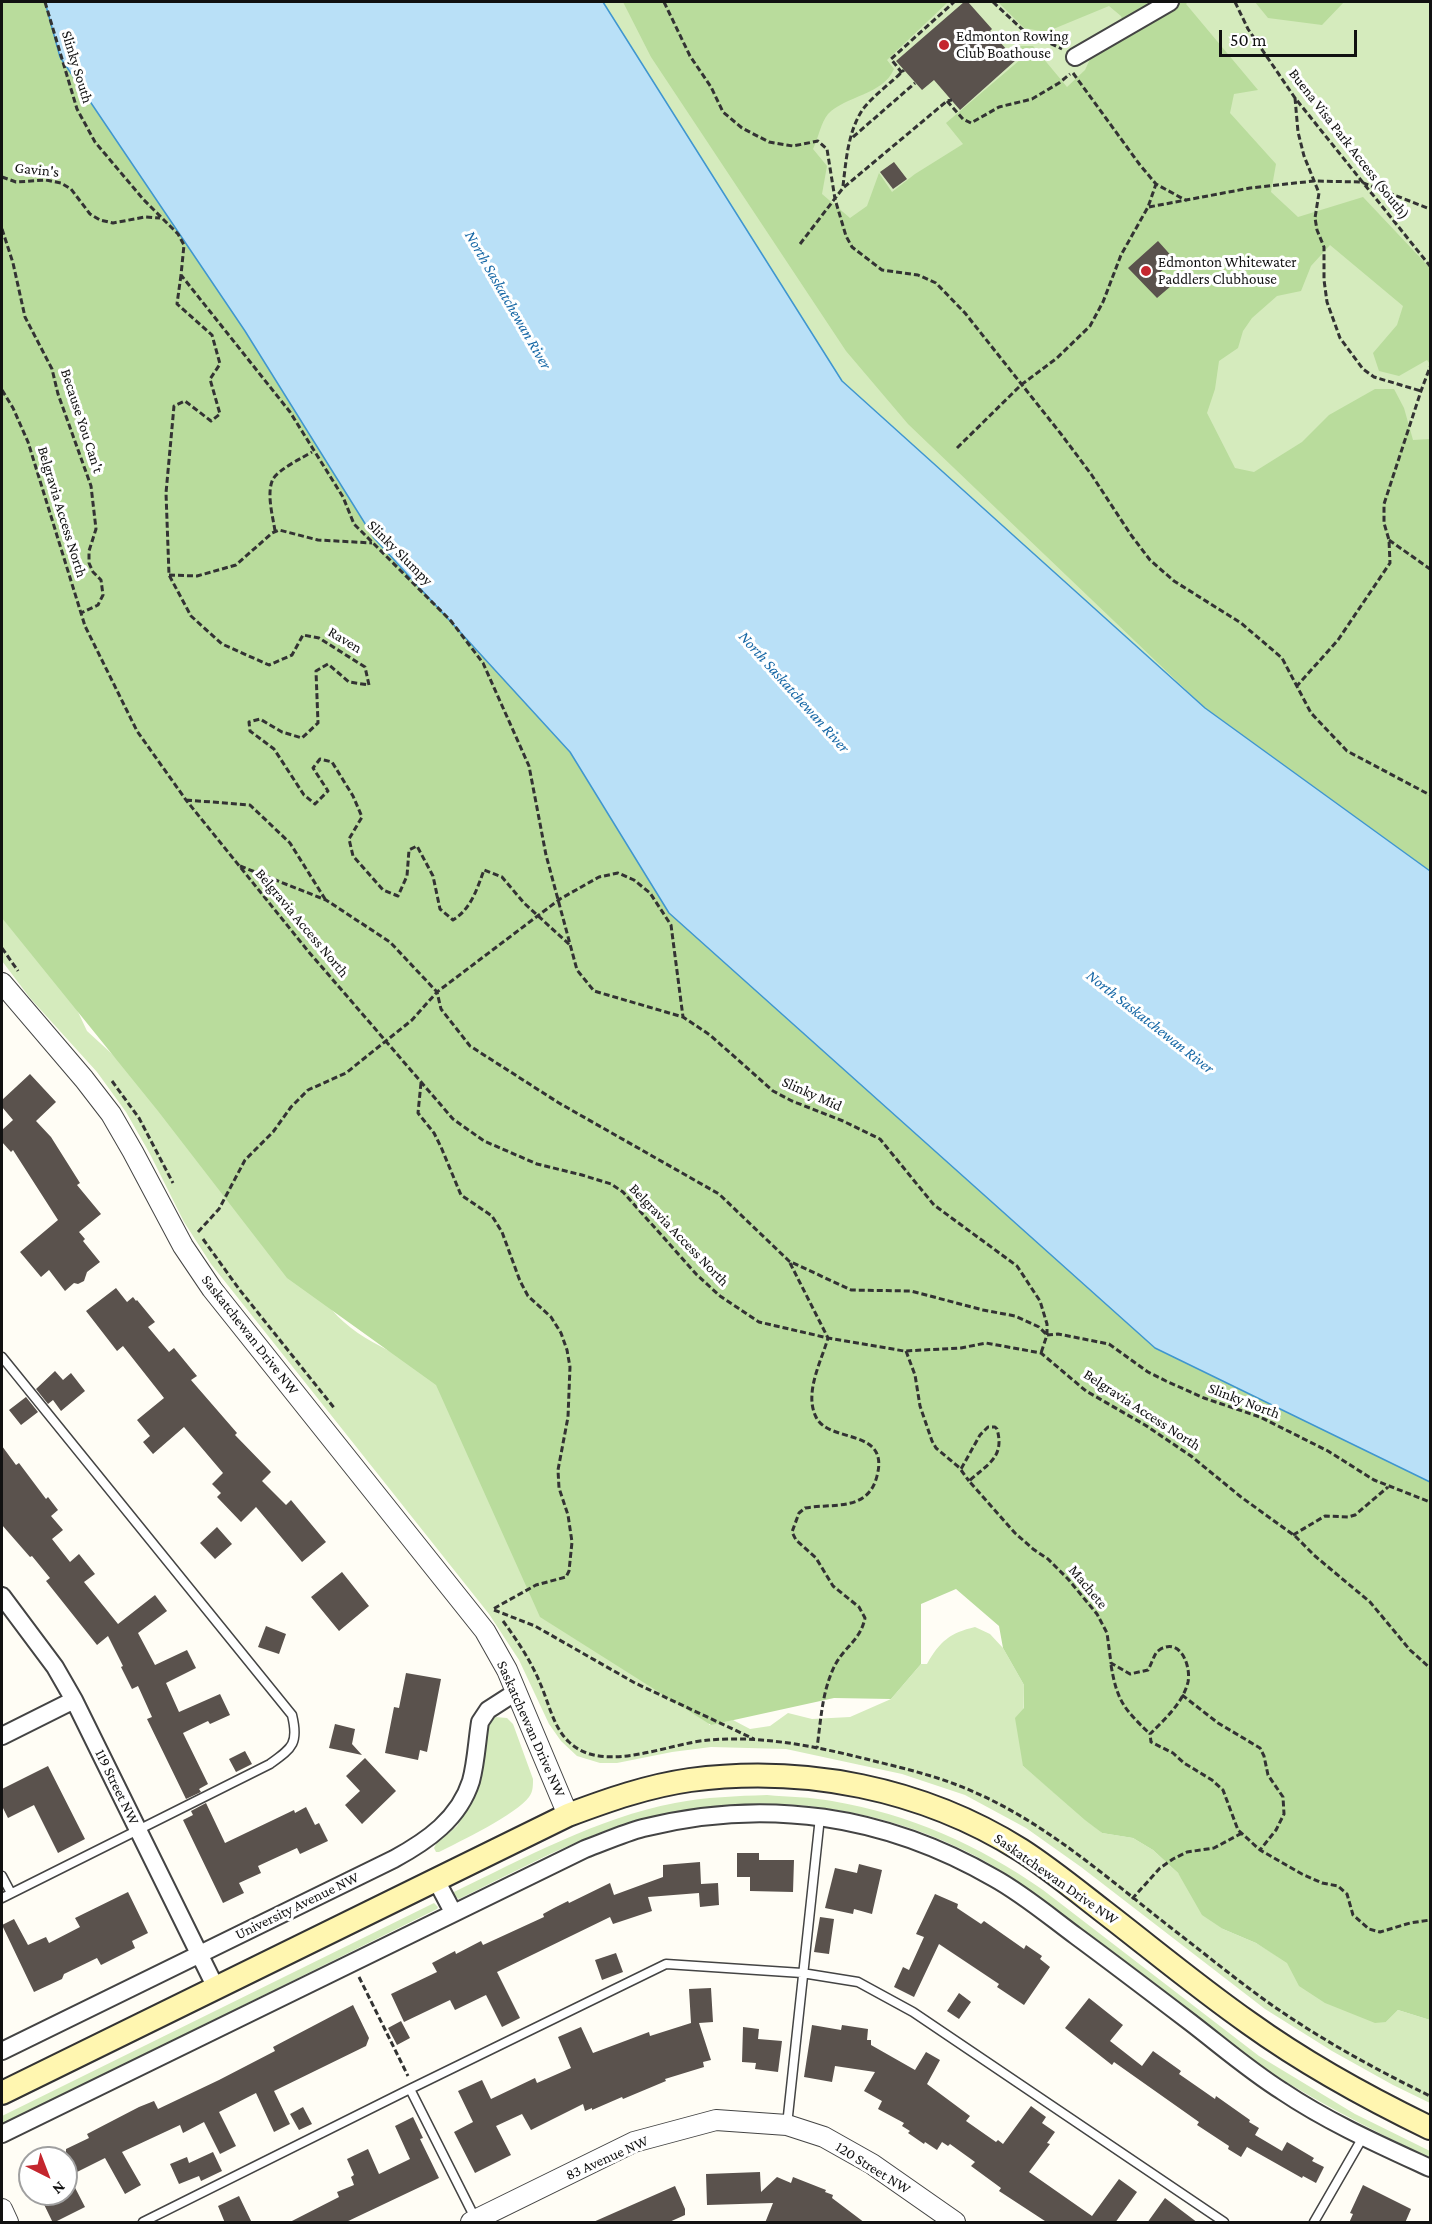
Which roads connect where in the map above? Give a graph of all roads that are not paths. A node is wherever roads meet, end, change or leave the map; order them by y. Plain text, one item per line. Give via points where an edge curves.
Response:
1 (1170, 2) edge
2 (1074, 64) road end
3 (2, 983) edge
4 (2, 1357) edge
5 (2, 1596) edge
6 (516, 1692) junction
7 (74, 1700) junction
8 (2, 1736) edge
9 (568, 1815) junction
10 (820, 1816) junction
11 (138, 1830) junction
12 (2, 1876) edge
13 (436, 1880) junction
14 (11, 1893) junction
15 (2, 1898) edge
16 (453, 1912) junction
17 (199, 1954) junction
18 (802, 1973) junction
19 (216, 1988) junction
20 (2, 2051) edge
21 (412, 2088) junction
22 (2, 2093) edge
23 (787, 2124) junction
24 (1431, 2128) edge
25 (2, 2134) edge
26 (1362, 2137) junction
27 (1431, 2168) edge
28 (2, 2209) edge
29 (475, 2222) edge
30 (8, 2223) edge
31 (143, 2223) edge
32 (954, 2223) edge
33 (1224, 2223) edge
34 (1314, 2223) edge

1 - 2 street
3 - 6 street, Saskatchewan Drive NW via 111,1114 183,1246 212,1289 485,1631
4 - 11 lane via 292,1715 296,1731 290,1749 270,1764
5 - 7 street, 119 Street NW via 55,1667
6 - 9 street, Saskatchewan Drive NW
6 - 17 street, University Avenue NW via 483,1714 467,1790 455,1813 434,1834 394,1859
7 - 8 street
7 - 11 street, 119 Street NW
9 - 13 main road
9 - 24 main road, Saskatchewan Drive NW via 644,1790 688,1780 743,1775 804,1777 860,1786 933,1806 1023,1851 1294,2054
10 - 16 street via 749,1812 696,1817 642,1829 585,1849
10 - 18 lane
10 - 26 street via 894,1832 946,1852 996,1879 1282,2091
11 - 14 lane
11 - 17 street, 119 Street NW
12 - 14 lane
13 - 16 street
13 - 19 main road
14 - 15 lane
16 - 25 street
17 - 19 street, 119 Street NW
17 - 20 street, University Avenue NW
18 - 21 lane via 666,1964
18 - 23 lane
18 - 33 lane via 858,1982 913,2012
19 - 22 main road
21 - 29 lane
21 - 31 lane
23 - 29 street, 83 Avenue NW via 716,2120 634,2142
23 - 32 street, 120 Street NW via 824,2137 872,2164
26 - 27 street
26 - 34 lane
28 - 30 street

